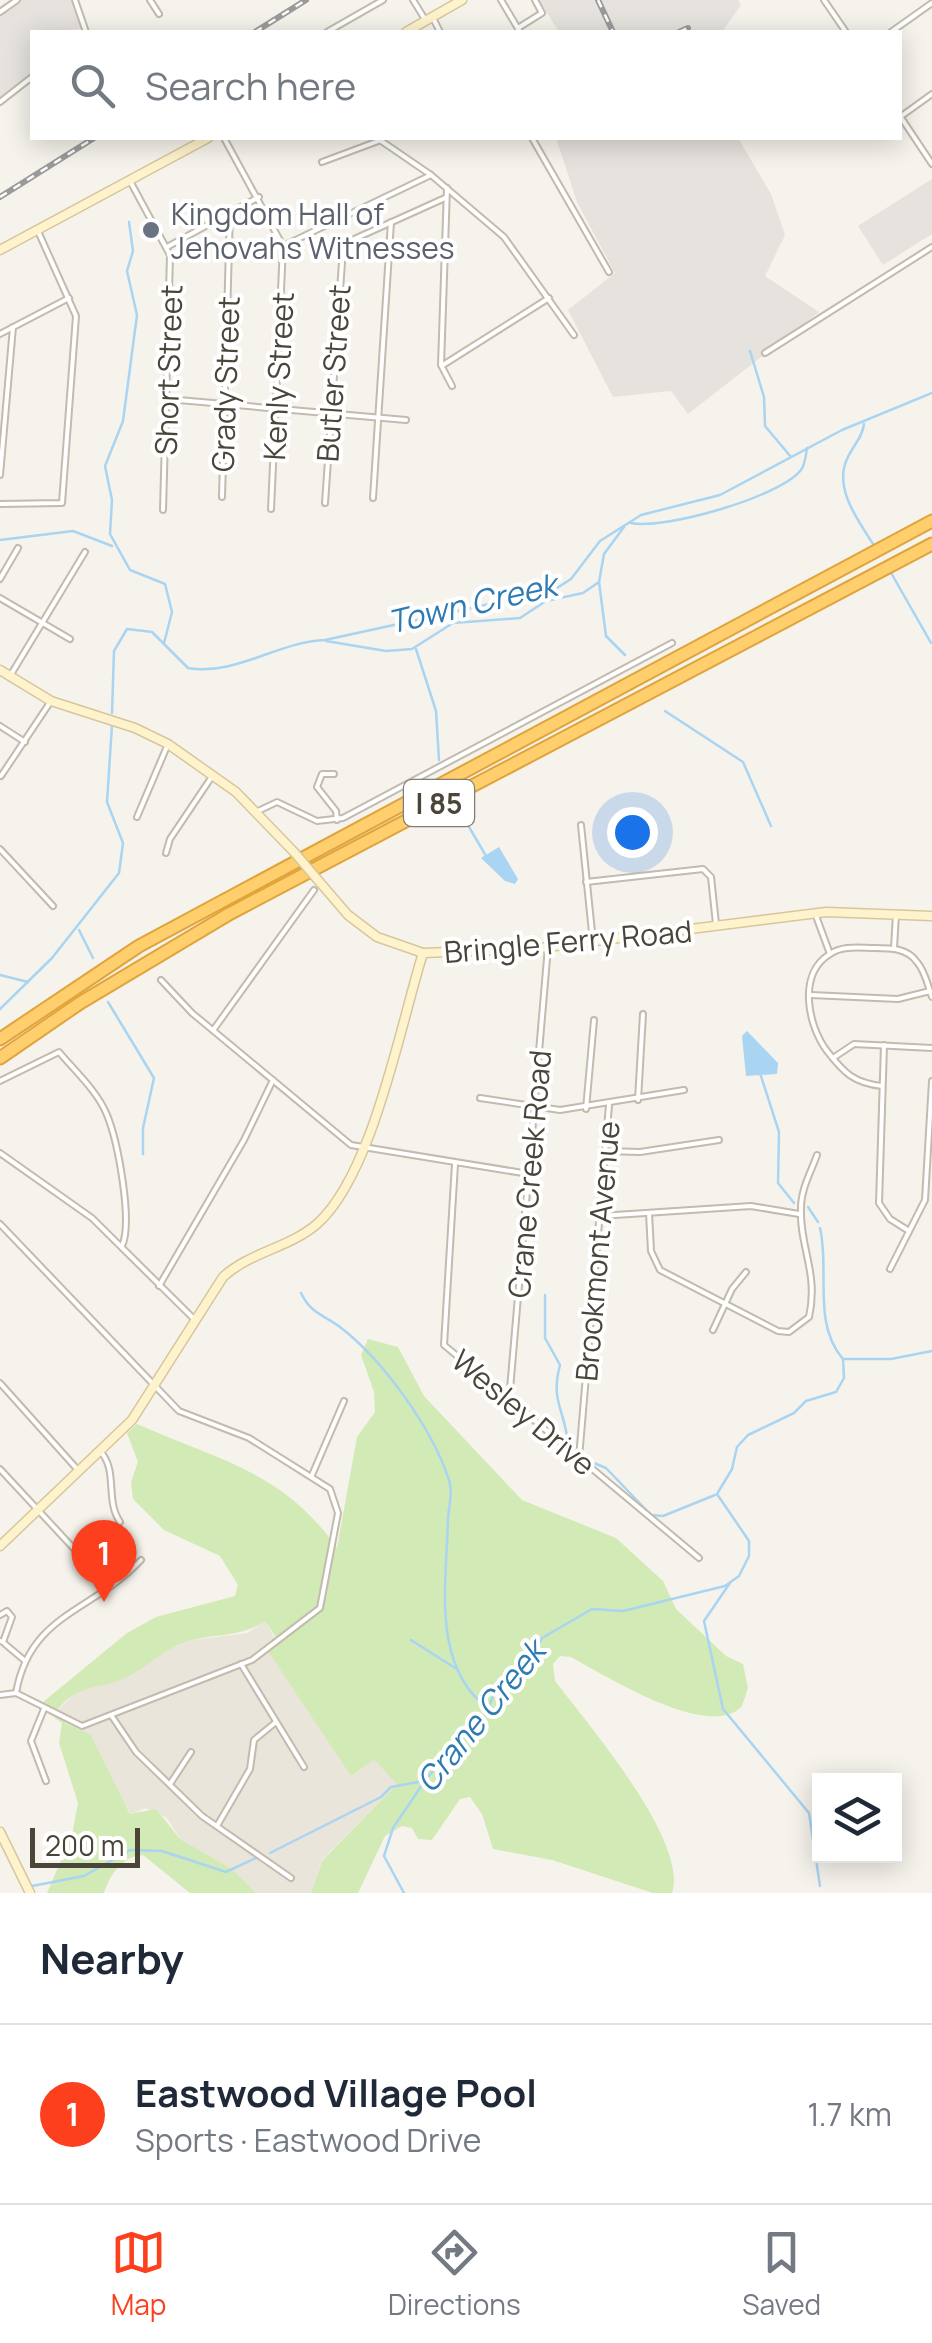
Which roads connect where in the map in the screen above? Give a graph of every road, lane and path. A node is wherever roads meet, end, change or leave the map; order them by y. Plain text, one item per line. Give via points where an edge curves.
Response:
1 (16, 0) edge
2 (75, 0) edge
3 (150, 0) edge
4 (383, 0) edge
5 (412, 0) edge
6 (462, 0) edge
7 (502, 0) edge
8 (535, 0) edge
9 (824, 0) edge
10 (932, 3) edge
11 (0, 12) edge
12 (158, 14) dead end
13 (429, 20) junction
14 (86, 30) edge
15 (330, 30) edge
16 (410, 30) edge
17 (438, 30) edge
18 (519, 30) edge
19 (845, 30) edge
20 (895, 30) edge
21 (30, 79) edge
22 (932, 94) edge
23 (0, 102) edge
24 (902, 115) edge
25 (902, 119) edge
26 (204, 140) edge
27 (225, 140) edge
28 (381, 140) edge
29 (533, 140) edge
30 (322, 162) dead end
31 (932, 164) edge
32 (431, 175) junction
33 (130, 181) junction
34 (447, 188) junction
35 (258, 197) junction
36 (444, 198) junction
37 (230, 211) junction
38 (390, 222) junction
39 (37, 229) junction
40 (283, 246) junction
41 (167, 247) junction
42 (932, 247) edge
43 (0, 250) edge
44 (609, 272) dead end
45 (69, 298) junction
46 (549, 298) junction
47 (13, 327) junction
48 (0, 334) edge
49 (574, 335) dead end
50 (765, 353) dead end
51 (441, 366) junction
52 (452, 386) dead end
53 (167, 399) junction
54 (226, 404) junction
55 (276, 410) junction
56 (330, 412) junction
57 (378, 417) junction
58 (406, 420) dead end
59 (0, 475) edge
60 (222, 497) dead end
61 (373, 498) dead end
62 (325, 503) dead end
63 (0, 504) edge
64 (272, 509) dead end
65 (163, 510) dead end
66 (932, 521) edge
67 (932, 544) edge
68 (18, 548) dead end
69 (85, 552) dead end
70 (0, 579) edge
71 (0, 598) edge
72 (42, 622) junction
73 (70, 640) dead end
74 (672, 643) dead end
75 (0, 670) edge
76 (10, 676) junction
77 (51, 701) junction
78 (0, 726) edge
79 (25, 742) junction
80 (168, 744) junction
81 (213, 774) junction
82 (334, 774) dead end
83 (1, 776) edge
84 (258, 812) junction
85 (137, 816) dead end
86 (337, 820) junction
87 (581, 825) dead end
88 (0, 849) edge
89 (166, 853) dead end
90 (586, 882) junction
91 (314, 890) dead end
92 (53, 906) dead end
93 (816, 914) junction
94 (896, 914) junction
95 (932, 916) edge
96 (716, 928) junction
97 (593, 942) junction
98 (548, 947) junction
99 (894, 948) junction
100 (422, 952) junction
101 (830, 954) junction
102 (161, 980) dead end
103 (931, 994) edge
104 (811, 995) junction
105 (643, 1014) dead end
106 (594, 1020) dead end
107 (214, 1030) junction
108 (0, 1040) edge
109 (884, 1045) junction
110 (932, 1048) edge
111 (0, 1058) edge
112 (833, 1058) junction
113 (273, 1080) junction
114 (932, 1081) edge
115 (0, 1082) edge
116 (882, 1086) junction
117 (684, 1090) dead end
118 (932, 1097) edge
119 (480, 1098) dead end
120 (638, 1100) junction
121 (609, 1105) junction
122 (534, 1106) junction
123 (586, 1109) junction
124 (719, 1140) dead end
125 (364, 1150) junction
126 (605, 1151) junction
127 (0, 1152) edge
128 (817, 1155) dead end
129 (455, 1164) junction
130 (930, 1172) edge
131 (529, 1174) junction
132 (649, 1213) junction
133 (800, 1214) junction
134 (600, 1216) junction
135 (0, 1224) edge
136 (909, 1231) junction
137 (122, 1246) junction
138 (890, 1269) dead end
139 (746, 1272) dead end
140 (159, 1286) junction
141 (725, 1304) junction
142 (193, 1318) junction
143 (713, 1330) dead end
144 (0, 1383) edge
145 (154, 1386) junction
146 (8, 1393) junction
147 (0, 1399) edge
148 (344, 1401) dead end
149 (510, 1401) junction
150 (101, 1452) junction
151 (578, 1458) junction
152 (0, 1468) edge
153 (80, 1472) junction
154 (312, 1476) junction
155 (39, 1510) junction
156 (120, 1522) dead end
157 (0, 1546) edge
158 (77, 1552) dead end
159 (698, 1558) dead end
160 (140, 1560) dead end
161 (0, 1615) edge
162 (2, 1642) edge
163 (24, 1660) junction
164 (242, 1664) junction
165 (16, 1693) junction
166 (0, 1695) edge
167 (44, 1709) junction
168 (112, 1715) junction
169 (276, 1722) junction
170 (190, 1752) dead end
171 (304, 1766) dead end
172 (46, 1781) dead end
173 (170, 1784) junction
174 (217, 1826) junction
175 (0, 1832) edge
176 (291, 1878) dead end
177 (30, 1893) edge

1 - 11 street
2 - 14 street
3 - 12 street
4 - 15 street
5 - 13 street
6 - 13 street
7 - 18 street
8 - 18 street via 542,13
9 - 19 street
10 - 20 street
13 - 16 street
13 - 17 street
21 - 23 street
22 - 24 street
25 - 31 street
26 - 33 street
27 - 35 street, Kenly Street
28 - 30 street
28 - 32 street
29 - 44 street
32 - 34 street
32 - 40 street
33 - 39 street
33 - 41 street, Short Street
34 - 36 street
34 - 46 street via 518,252
35 - 37 street
35 - 40 street, Kenly Street
36 - 38 street, Butler Street
36 - 51 street
37 - 41 street
37 - 54 street, Grady Street
38 - 56 street, Butler Street via 343,248
38 - 57 street
39 - 43 street
39 - 45 street
40 - 55 street, Kenly Street
41 - 53 street, Short Street
42 - 50 street
45 - 47 street
45 - 63 street via 76,316 62,503
46 - 49 street
46 - 51 street
47 - 48 street
47 - 59 street
51 - 52 street
53 - 54 street
53 - 65 street, Short Street
54 - 55 street
54 - 60 street, Grady Street
55 - 56 street
55 - 64 street, Kenly Street
56 - 57 street
56 - 62 street, Butler Street
57 - 58 street
57 - 61 street
66 - 108 highway, I 85 via 139,946
67 - 111 highway, I 85 via 229,914
68 - 70 street
69 - 72 street
71 - 72 street
72 - 73 street
72 - 76 street
74 - 86 street
75 - 76 street, Bringle Ferry Road
76 - 77 street, Bringle Ferry Road
77 - 79 street
77 - 80 street, Bringle Ferry Road
78 - 79 street
79 - 83 street
80 - 81 street, Bringle Ferry Road
80 - 85 street
81 - 84 street, Bringle Ferry Road
81 - 89 street
82 - 86 street via 322,774 317,788
84 - 86 street via 276,802 318,822
84 - 100 street, Bringle Ferry Road, bridge via 368,932
87 - 90 street
88 - 92 street
90 - 96 street via 707,871
90 - 97 street
91 - 107 street
93 - 94 street, Bringle Ferry Road
93 - 96 street, Bringle Ferry Road
93 - 101 street
94 - 95 street, Bringle Ferry Road
94 - 99 street
96 - 97 street, Bringle Ferry Road
97 - 98 street, Bringle Ferry Road
98 - 100 street, Bringle Ferry Road
98 - 122 street, Crane Creek Road
99 - 101 street
99 - 103 street via 919,964
100 - 125 street
101 - 104 street via 816,968
102 - 107 street
103 - 104 street
104 - 112 street via 810,1020
105 - 120 street
106 - 123 street
107 - 113 street
109 - 110 street
109 - 112 street via 854,1044
109 - 116 street
112 - 116 street via 845,1075
113 - 125 street
113 - 140 street
114 - 118 street
115 - 137 street via 59,1052 107,1113 128,1226
116 - 136 street via 879,1203
117 - 120 street
118 - 130 street
119 - 122 street
120 - 121 street
121 - 123 street
121 - 126 street, Brookmont Avenue
122 - 123 street
122 - 131 street, Crane Creek Road
124 - 126 street
125 - 129 street
125 - 142 street via 316,1224 229,1271
126 - 134 street, Brookmont Avenue
127 - 137 street
128 - 133 street
129 - 131 street
129 - 149 street, Wesley Drive via 442,1340
130 - 136 street
131 - 149 street, Crane Creek Road
132 - 133 street via 751,1206
132 - 134 street
132 - 141 street via 651,1252 660,1270
133 - 141 street via 812,1263 809,1317 797,1328 778,1330
134 - 151 street, Brookmont Avenue
135 - 145 street
136 - 138 street
137 - 140 street
139 - 141 street
140 - 142 street
141 - 143 street
142 - 145 street
144 - 146 street
145 - 150 street
145 - 154 street via 187,1417 248,1438
146 - 147 street
146 - 153 street
148 - 154 street
149 - 151 street, Wesley Drive
150 - 153 street
150 - 156 street via 111,1466
151 - 159 street, Wesley Drive
152 - 155 street
153 - 155 street
154 - 164 street via 338,1503 323,1602
155 - 157 street
155 - 158 street
160 - 163 street via 40,1634
161 - 162 street via 7,1611 12,1617
162 - 163 street
163 - 165 street
164 - 168 street
164 - 169 street
165 - 166 street
165 - 167 street
167 - 168 street via 76,1725
167 - 172 street via 30,1740
168 - 173 street via 136,1752
169 - 171 street
169 - 174 street via 254,1740 250,1769
170 - 173 street
173 - 174 street
174 - 176 street
175 - 177 street

